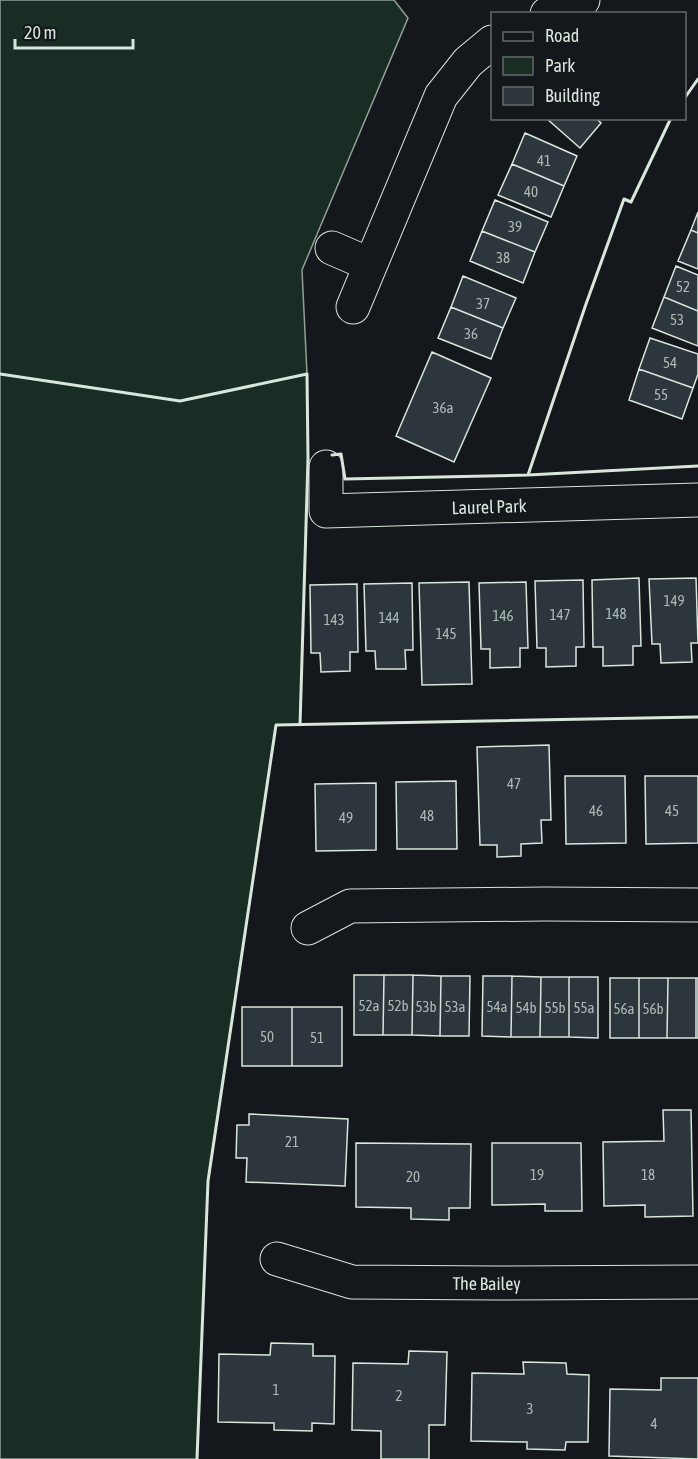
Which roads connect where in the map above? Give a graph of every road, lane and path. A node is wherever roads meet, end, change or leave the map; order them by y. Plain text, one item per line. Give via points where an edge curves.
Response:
1 (583, 0) edge
2 (552, 12) edge
3 (491, 43) edge
4 (332, 248) dead end
5 (369, 264) junction
6 (353, 308) dead end
7 (326, 467) dead end
8 (698, 500) edge
9 (698, 905) edge
10 (308, 928) dead end
11 (277, 1259) dead end
12 (698, 1281) edge

1 - 2 street
3 - 5 street via 468,62 441,96
4 - 5 street
5 - 6 street
7 - 8 street, Laurel Park via 326,511
9 - 10 street via 350,906
11 - 12 street, The Bailey via 352,1282

